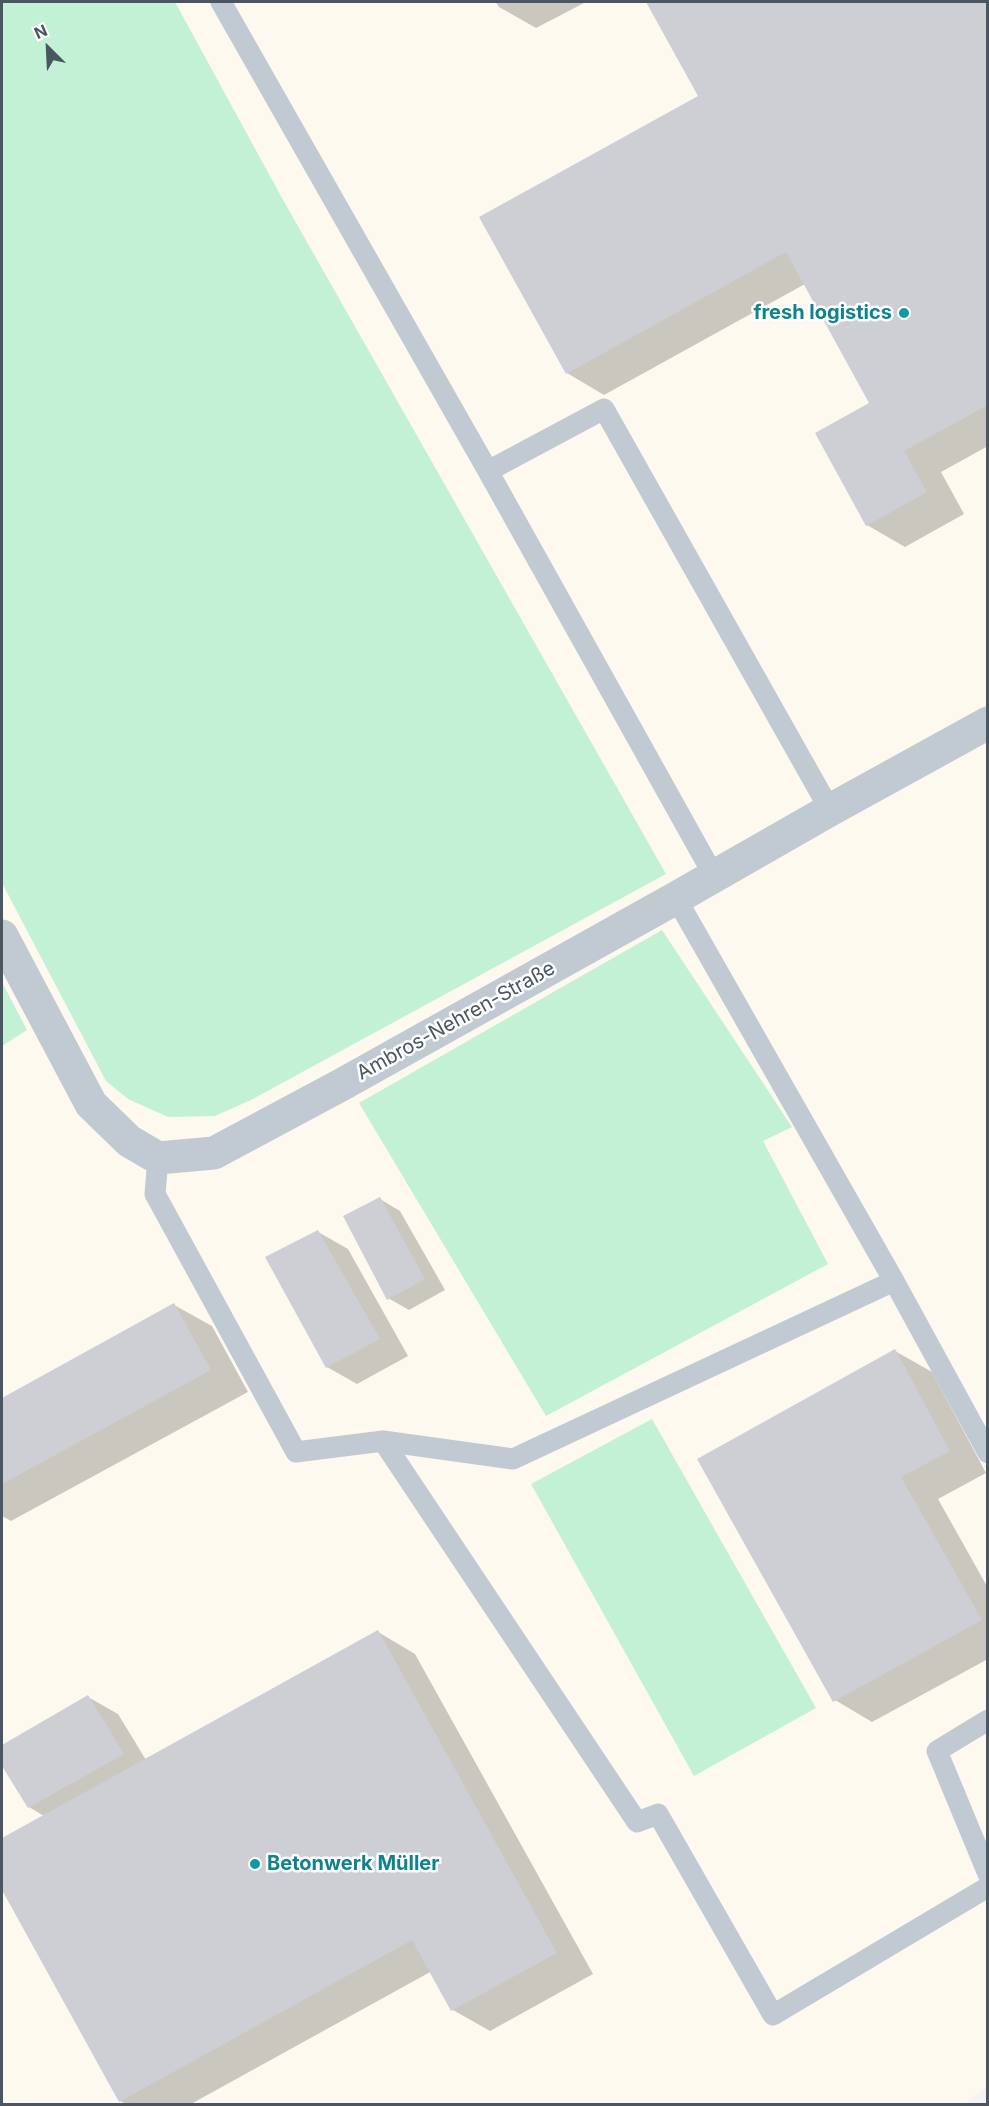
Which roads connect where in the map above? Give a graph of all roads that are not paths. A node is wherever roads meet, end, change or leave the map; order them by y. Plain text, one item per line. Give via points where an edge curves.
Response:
1 (221, 2) edge
2 (488, 471) junction
3 (987, 723) edge
4 (830, 810) junction
5 (714, 876) junction
6 (676, 898) junction
7 (2, 936) edge
8 (158, 1158) junction
9 (894, 1281) junction
10 (382, 1441) junction
11 (987, 1453) edge
12 (987, 1720) edge
13 (987, 1874) edge
14 (987, 1887) edge

1 - 2 lane
2 - 4 lane via 604,409
2 - 5 lane
3 - 4 street, Ambros-Nehren-Straße
4 - 5 street, Ambros-Nehren-Straße
5 - 6 street, Ambros-Nehren-Straße
6 - 8 street, Ambros-Nehren-Straße via 214,1153
6 - 9 lane
7 - 8 street via 91,1104 129,1141
8 - 10 lane via 155,1194 296,1452
9 - 10 lane via 513,1459
9 - 11 lane
10 - 14 lane via 637,1822 658,1814 773,2015
12 - 13 lane via 937,1751

